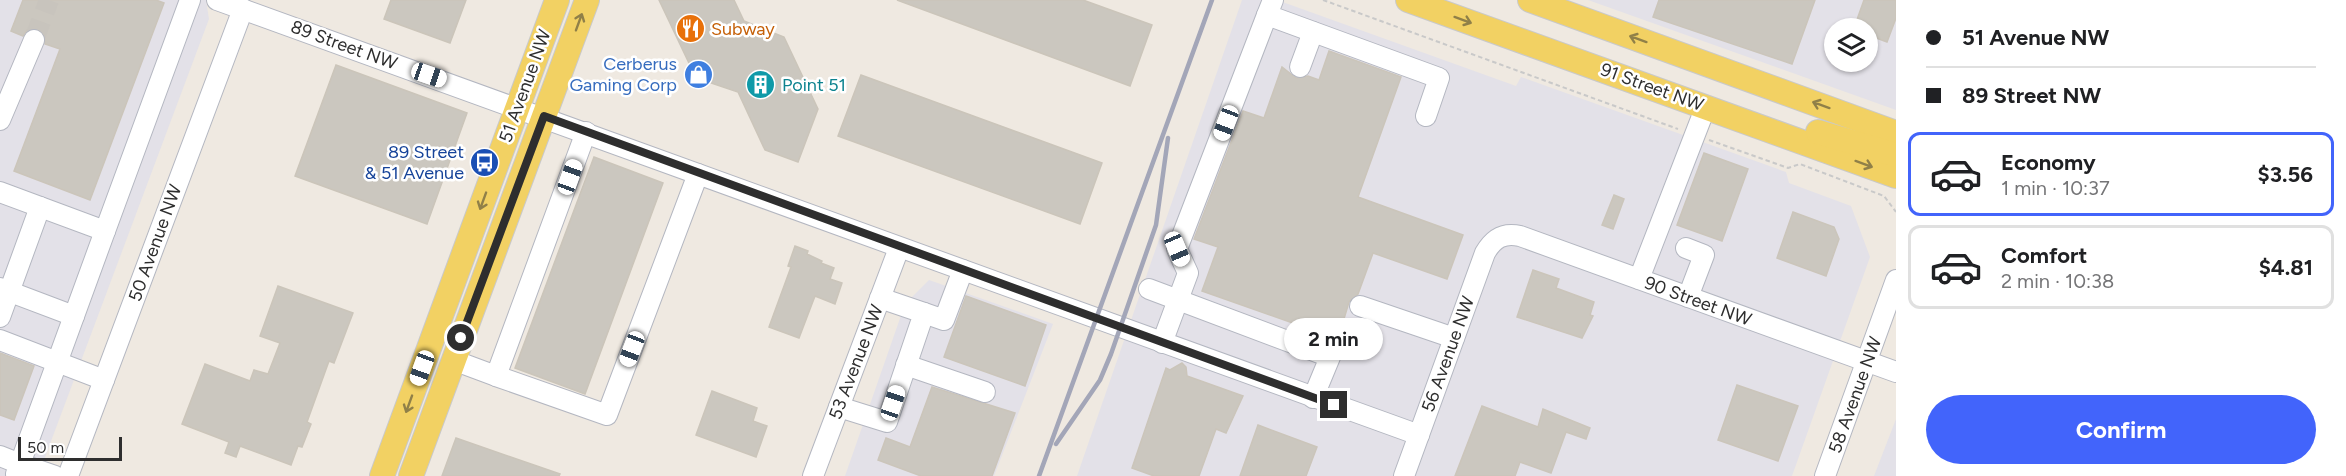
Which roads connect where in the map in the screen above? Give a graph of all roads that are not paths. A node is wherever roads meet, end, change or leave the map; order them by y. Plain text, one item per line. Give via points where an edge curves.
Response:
1 (190, 0) edge
2 (217, 0) edge
3 (557, 0) edge
4 (587, 0) edge
5 (1408, 0) edge
6 (1530, 0) edge
7 (1270, 8) edge
8 (243, 9) junction
9 (1313, 32) junction
10 (34, 40) tunnel mouth
11 (1300, 67) dead end
12 (1709, 106) junction
13 (518, 107) junction
14 (544, 116) junction
15 (1426, 116) dead end
16 (0, 120) edge
17 (586, 132) junction
18 (1896, 133) edge
19 (1896, 155) edge
20 (698, 174) junction
21 (1896, 176) edge
22 (0, 192) edge
23 (40, 207) junction
24 (105, 231) junction
25 (1499, 237) joint
26 (899, 248) junction
27 (1686, 248) dead end
28 (963, 270) junction
29 (1639, 279) junction
30 (1896, 280) edge
31 (1149, 289) dead end
32 (5, 290) edge
33 (1688, 297) junction
34 (880, 298) junction
35 (1178, 298) junction
36 (1360, 306) dead end
37 (924, 313) junction
38 (74, 316) junction
39 (0, 317) edge
40 (1454, 338) junction
41 (0, 340) edge
42 (1162, 343) junction
43 (453, 360) junction
44 (57, 362) junction
45 (1867, 362) junction
46 (906, 365) junction
47 (1896, 372) edge
48 (496, 376) junction
49 (104, 380) junction
50 (985, 392) dead end
51 (1313, 398) junction
52 (839, 407) junction
53 (1419, 435) junction
54 (0, 456) edge
55 (18, 470) edge
56 (55, 476) edge
57 (68, 476) edge
58 (382, 476) edge
59 (411, 476) edge
60 (813, 476) edge
61 (1404, 476) edge
62 (1825, 476) edge

1 - 24 street
2 - 8 street, 89 Street NW
3 - 13 main road, 51 Avenue NW
14 -> 4 main road, 51 Avenue NW
5 -> 12 main road, 91 Street NW
18 -> 6 main road
7 - 9 street
7 - 35 street via 1177,249 1188,273
8 - 13 street, 89 Street NW
8 - 49 street, 50 Avenue NW
9 - 11 street
9 - 15 street via 1439,78
10 - 16 street
12 - 19 main road via 1750,110
12 -> 21 main road, 91 Street NW
12 - 29 street
13 - 14 street, 89 Street NW
13 -> 58 main road, 51 Avenue NW
14 - 17 street, 89 Street NW
14 - 43 main road, 51 Avenue NW
17 - 20 street, 89 Street NW
17 - 48 street
20 - 26 street, 89 Street NW
20 - 48 street via 607,415
22 - 23 street
23 - 24 street
23 - 32 street
24 - 38 street
25 - 29 street, 90 Street NW via 1520,236
25 - 40 street, 56 Avenue NW via 1485,253
26 - 28 street, 89 Street NW
26 - 34 street, 53 Avenue NW
27 - 33 street via 1704,255
28 - 37 street via 944,320
28 - 42 street, 89 Street NW
29 - 33 street, 90 Street NW
30 - 45 street, 58 Avenue NW
31 - 35 street
32 - 38 street
32 - 39 street
33 - 45 street, 90 Street NW
34 - 37 street
34 - 52 street, 53 Avenue NW
35 - 42 street
35 - 51 street via 1330,357
36 - 40 street
37 - 46 street
38 - 44 street
40 - 53 street, 56 Avenue NW
41 - 44 street
42 - 51 street, 89 Street NW
43 - 48 street
43 - 59 main road, 51 Avenue NW
44 - 49 street
44 - 55 street
45 - 47 street, 90 Street NW
45 - 62 street, 58 Avenue NW
46 - 50 street
46 - 52 street via 887,422
49 - 57 street, 50 Avenue NW
51 - 53 street, 89 Street NW
52 - 60 street, 53 Avenue NW
53 - 61 street, 56 Avenue NW
54 - 55 street
55 - 56 street

